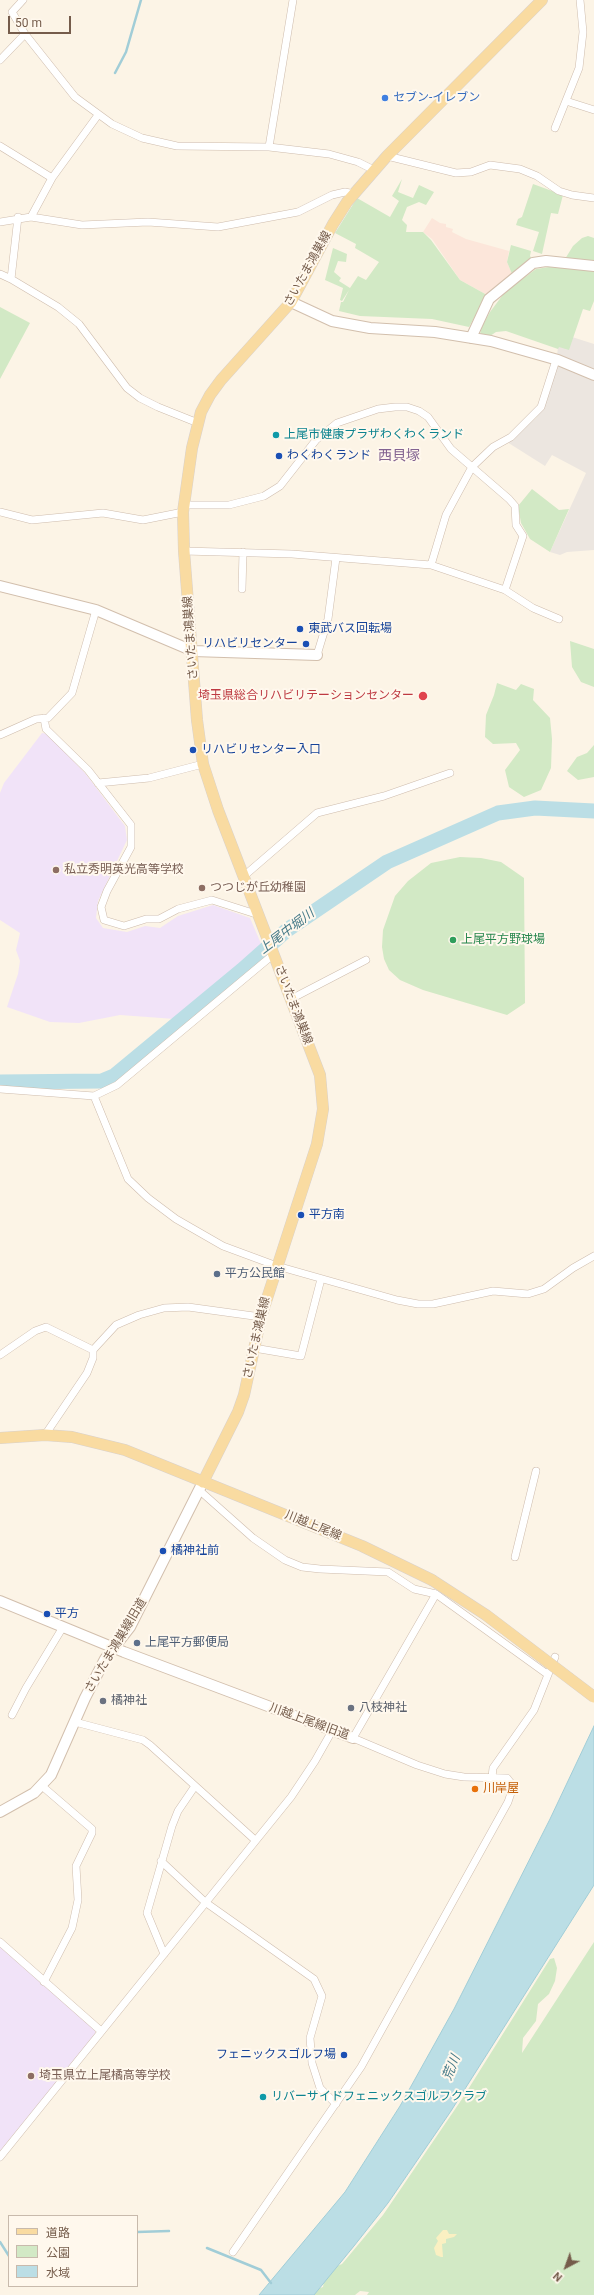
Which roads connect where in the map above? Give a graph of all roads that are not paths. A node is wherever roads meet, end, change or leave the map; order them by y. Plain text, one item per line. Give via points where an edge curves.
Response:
1 (23, 0) edge
2 (293, 0) edge
3 (542, 0) edge
4 (580, 0) edge
5 (25, 34) junction
6 (0, 60) edge
7 (566, 101) junction
8 (594, 110) edge
9 (98, 115) junction
10 (555, 128) dead end
11 (0, 146) edge
12 (269, 147) junction
13 (387, 156) junction
14 (374, 170) junction
15 (52, 178) junction
16 (354, 194) junction
17 (594, 198) edge
18 (30, 217) junction
19 (18, 218) junction
20 (0, 222) edge
21 (594, 266) edge
22 (0, 274) edge
23 (11, 279) junction
24 (291, 302) junction
25 (470, 338) junction
26 (556, 360) junction
27 (594, 375) edge
28 (198, 423) junction
29 (472, 467) junction
30 (183, 508) junction
31 (0, 512) edge
32 (184, 551) junction
33 (243, 552) junction
34 (336, 558) junction
35 (431, 565) junction
36 (0, 586) edge
37 (242, 589) dead end
38 (505, 590) junction
39 (96, 610) junction
40 (559, 619) dead end
41 (192, 651) junction
42 (317, 655) joint
43 (44, 718) junction
44 (0, 735) edge
45 (203, 764) junction
46 (450, 773) dead end
47 (98, 783) junction
48 (244, 876) junction
49 (259, 915) junction
50 (272, 947) junction
51 (366, 960) dead end
52 (291, 999) junction
53 (0, 1089) edge
54 (94, 1096) junction
55 (594, 1256) edge
56 (277, 1266) junction
57 (322, 1279) junction
58 (261, 1317) junction
59 (254, 1348) junction
60 (93, 1350) junction
61 (0, 1355) edge
62 (45, 1435) junction
63 (0, 1438) edge
64 (536, 1471) dead end
65 (201, 1486) junction
66 (515, 1557) dead end
67 (436, 1594) junction
68 (0, 1601) edge
69 (63, 1627) junction
70 (114, 1648) junction
71 (555, 1657) dead end
72 (547, 1674) junction
73 (594, 1697) edge
74 (12, 1715) dead end
75 (75, 1722) junction
76 (332, 1731) junction
77 (353, 1738) junction
78 (492, 1777) junction
79 (42, 1786) junction
80 (195, 1786) junction
81 (0, 1812) edge
82 (255, 1840) junction
83 (161, 1861) junction
84 (205, 1902) junction
85 (0, 1942) edge
86 (164, 1954) junction
87 (44, 1982) junction
88 (101, 2031) junction
89 (336, 2104) junction
90 (0, 2156) edge
91 (233, 2252) dead end

1 - 5 street via 12,12
2 - 12 street
3 - 13 main road, さいたま鴻巣線
4 - 7 street via 583,32 579,68
5 - 6 street
5 - 9 street via 75,96
7 - 8 street
7 - 10 street
9 - 12 street via 142,138 177,146
9 - 15 street
11 - 15 street
12 - 14 street via 329,154 358,162
13 - 14 main road, さいたま鴻巣線
13 - 17 street via 456,173 471,172 490,165 520,169 537,176 559,191
14 - 16 main road, さいたま鴻巣線
15 - 18 street
16 - 18 street via 345,192 332,195 298,212 286,215 218,227 181,223 82,225
16 - 24 main road, さいたま鴻巣線 via 333,224
18 - 19 street
19 - 20 street
19 - 23 street
21 - 25 street via 533,263 489,299
22 - 23 street
23 - 28 street via 58,307 79,324 127,388 158,407
24 - 25 street via 319,317 348,325 435,332
24 - 28 main road, さいたま鴻巣線 via 221,380 206,403
25 - 26 street
26 - 27 street
26 - 29 street via 541,407 511,437 493,447
28 - 30 main road, さいたま鴻巣線
29 - 30 street via 451,449 428,417 419,411 395,407 362,413 325,431 280,486 264,496 229,505
29 - 35 street via 446,515
29 - 38 street via 512,502 516,524 523,536
30 - 31 street via 143,520 103,513 32,520
30 - 32 main road, さいたま鴻巣線
32 - 33 street
32 - 41 main road, さいたま鴻巣線
33 - 34 street
33 - 37 street
34 - 35 street
34 - 42 street via 328,618
35 - 38 street
36 - 39 street
38 - 40 street via 533,608
39 - 41 street
39 - 43 street via 72,693 48,718
41 - 42 street
41 - 45 main road, さいたま鴻巣線
43 - 44 street
43 - 47 street via 46,729
45 - 47 street via 149,778
45 - 48 main road, さいたま鴻巣線 via 212,796
46 - 48 street via 384,796 317,813
47 - 49 street via 131,825 131,847 101,907 104,920 124,926 159,919 178,909 212,900
48 - 49 main road, さいたま鴻巣線
49 - 50 main road, さいたま鴻巣線
50 - 52 main road, さいたま鴻巣線
50 - 54 street via 117,1085
51 - 52 street
52 - 56 main road, さいたま鴻巣線 via 320,1075 323,1108 317,1144
53 - 54 street
54 - 56 street via 128,1179 148,1198 176,1219 223,1246
55 - 57 street via 544,1289 528,1294 493,1291 433,1304 397,1300
56 - 57 street
56 - 58 main road, さいたま鴻巣線
57 - 59 street via 301,1356
58 - 59 main road, さいたま鴻巣線
58 - 60 street via 188,1307 164,1308 116,1325
59 - 65 main road, さいたま鴻巣線 via 238,1412
60 - 61 street via 46,1327 35,1331
60 - 62 street via 87,1374
62 - 63 main road, 川越上尾線
62 - 65 main road, 川越上尾線 via 72,1437 125,1450
64 - 66 street
65 - 67 street via 253,1538 294,1565 330,1571 388,1572 414,1589
65 - 70 street, さいたま鴻巣線旧道 via 135,1618
65 - 73 main road, 川越上尾線, bridge via 362,1546 432,1580 486,1615
67 - 72 street
67 - 77 street
68 - 69 street, 川越上尾線旧道
69 - 70 street, 川越上尾線旧道
69 - 74 street
70 - 75 street, さいたま鴻巣線旧道 via 105,1659
70 - 76 street, 川越上尾線旧道
71 - 72 street
72 - 78 street via 534,1710 493,1768
75 - 79 street, さいたま鴻巣線旧道 via 57,1764
75 - 80 street via 143,1740
76 - 77 street, 川越上尾線旧道
76 - 82 street via 291,1797
77 - 78 street, 川越上尾線旧道 via 445,1774
78 - 89 street, 川越上尾線旧道 via 508,1778 511,1783 512,1790 501,1816 380,2034
79 - 81 street, さいたま鴻巣線旧道 via 24,1800
79 - 87 street via 92,1829 76,1866 78,1900 72,1928
80 - 82 street
80 - 83 street via 178,1811
82 - 84 street
83 - 84 street
83 - 86 street via 148,1913
84 - 86 street
84 - 89 street via 310,1974 319,1987 322,1996 321,2006 310,2038 312,2063 320,2088
85 - 87 street
86 - 88 street
87 - 88 street
88 - 90 street
89 - 91 street

